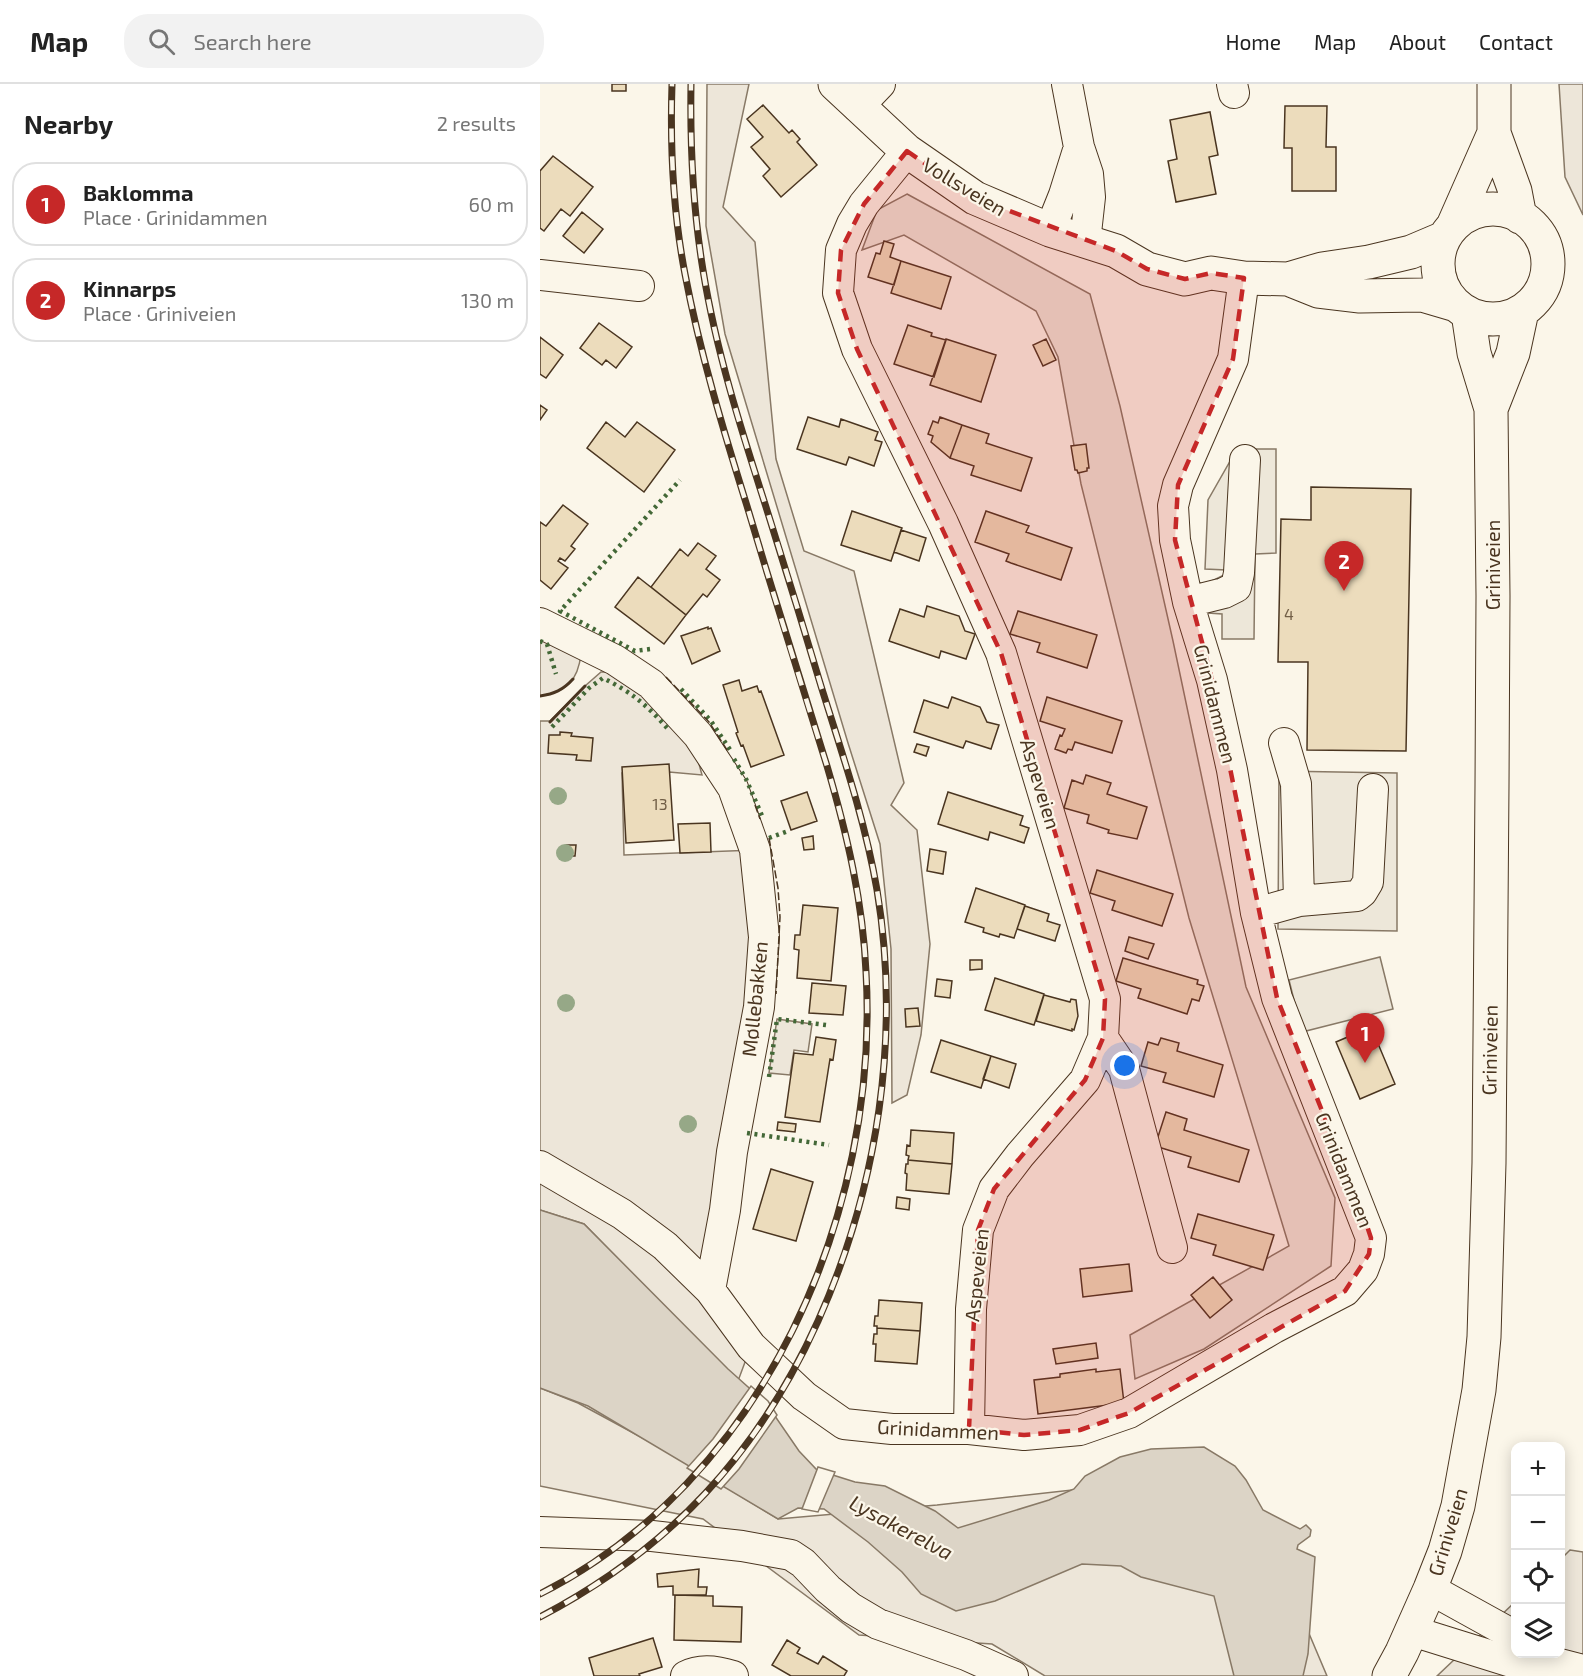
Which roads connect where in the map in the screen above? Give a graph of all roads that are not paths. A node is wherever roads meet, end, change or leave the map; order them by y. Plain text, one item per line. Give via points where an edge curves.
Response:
1 (835, 84) edge
2 (880, 84) edge
3 (1067, 84) edge
4 (1494, 84) edge
5 (858, 107) junction
6 (1494, 133) junction
7 (1079, 147) junction
8 (907, 151) junction
9 (1521, 217) junction
10 (1050, 230) junction
11 (1449, 232) junction
12 (1085, 242) junction
13 (540, 275) edge
14 (1244, 278) junction
15 (1288, 279) junction
16 (639, 286) dead end
17 (1462, 309) junction
18 (1522, 311) junction
19 (1491, 408) junction
20 (1245, 460) dead end
21 (1188, 602) junction
22 (540, 623) edge
23 (1284, 743) dead end
24 (1372, 789) dead end
25 (1299, 901) junction
26 (1256, 913) junction
27 (1103, 1038) junction
28 (540, 1166) edge
29 (1172, 1248) dead end
30 (710, 1290) junction
31 (969, 1429) junction
32 (540, 1532) edge
33 (1431, 1589) junction
34 (1412, 1631) junction
35 (1511, 1634) edge
36 (1561, 1662) edge
37 (686, 1676) edge
38 (733, 1676) edge
39 (1013, 1676) edge
40 (1389, 1676) edge

1 - 5 main road, Vollsveien
2 - 5 street
3 - 7 street
4 - 6 main road
5 - 8 main road, Vollsveien
6 - 9 main road
6 - 11 main road
7 - 10 street
7 - 12 street via 1090,197
8 - 10 main road, Vollsveien via 975,198
8 - 27 street, Aspeveien via 852,224 841,250 838,292 857,349 943,523 1001,653 1105,999
9 - 11 main road via 1500,210 1479,211 1465,217
9 - 18 main road via 1540,236 1547,263 1541,291
10 - 12 main road, Vollsveien
11 - 15 main road, Vollsveien via 1411,252
11 - 17 main road via 1439,251 1440,281 1446,294
12 - 14 main road, Vollsveien via 1116,251 1153,249 1171,253 1190,258 1211,273
13 - 16 street
14 - 15 main road, Vollsveien
14 - 21 street, Grinidammen via 1233,359 1187,461 1173,506 1175,540
15 - 17 main road, Vollsveien via 1318,291 1360,296 1422,295
17 - 18 main road via 1481,318 1495,319
17 - 19 main road, Griniveien
18 - 19 main road, Griniveien via 1513,353
19 - 33 main road, Griniveien via 1492,797 1485,1327 1467,1465 1455,1518
20 - 21 street via 1236,587
21 - 26 street, Grinidammen via 1212,680 1232,770
22 - 30 street, Møllebakken via 615,660 651,684 698,735 733,788 755,850 764,937 759,1007
23 - 25 street via 1296,784
24 - 25 street via 1368,882 1362,892 1357,896
25 - 26 street
26 - 31 street, Grinidammen via 1277,998 1371,1238 1363,1270 1345,1292 1274,1328 1129,1413 1080,1430 1024,1435
27 - 29 street via 1124,1069
27 - 31 street, Aspeveien via 1084,1080 994,1189 978,1230 971,1309
28 - 30 street, Grinidammen via 622,1214 665,1246
30 - 31 street, Grinidammen via 758,1353 804,1396 844,1424 892,1429
32 - 39 street via 651,1536 791,1555 851,1608 878,1624
33 - 34 main road, Griniveien
33 - 35 street
34 - 36 street via 1521,1665
34 - 40 main road, Griniveien
37 - 38 street via 710,1671

